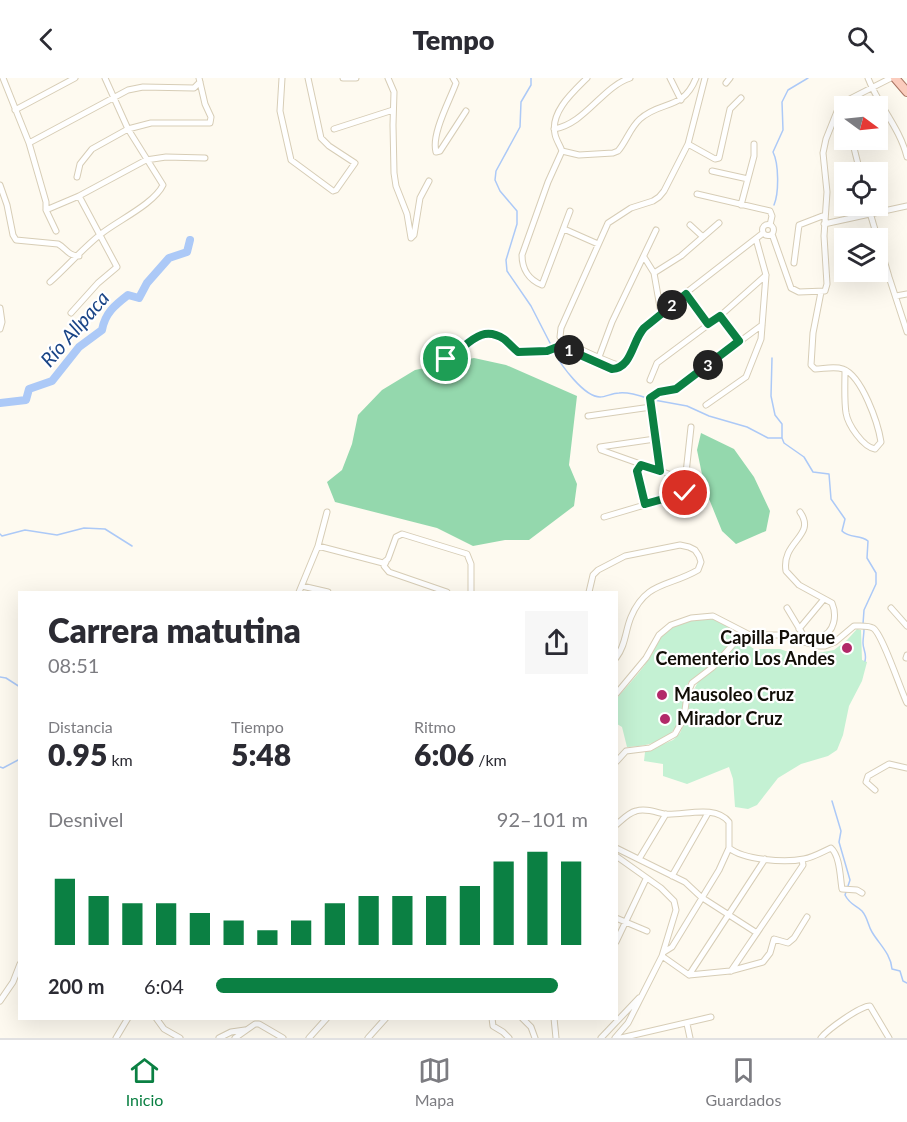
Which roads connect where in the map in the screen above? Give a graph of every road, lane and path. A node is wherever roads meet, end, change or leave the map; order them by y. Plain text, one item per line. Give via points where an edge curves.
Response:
1 (3, 78) edge
2 (75, 78) edge
3 (105, 78) edge
4 (282, 78) edge
5 (308, 78) edge
6 (343, 78) edge
7 (356, 78) edge
8 (388, 78) edge
9 (453, 78) edge
10 (587, 78) edge
11 (630, 78) edge
12 (670, 78) edge
13 (696, 78) edge
14 (705, 78) edge
15 (868, 78) edge
16 (893, 78) edge
17 (902, 78) edge
18 (200, 80) edge
19 (907, 84) edge
20 (872, 89) junction
21 (907, 92) edge
22 (860, 96) edge
23 (114, 97) junction
24 (741, 98) dead end
25 (681, 100) junction
26 (15, 110) junction
27 (393, 110) junction
28 (466, 111) dead end
29 (834, 117) edge
30 (128, 129) junction
31 (334, 129) dead end
32 (554, 129) junction
33 (29, 143) junction
34 (688, 144) junction
35 (754, 144) dead end
36 (562, 151) junction
37 (907, 157) edge
38 (205, 158) dead end
39 (146, 159) junction
40 (712, 171) dead end
41 (77, 177) dead end
42 (748, 179) junction
43 (429, 181) dead end
44 (0, 185) edge
45 (697, 194) dead end
46 (79, 196) junction
47 (741, 204) junction
48 (907, 206) edge
49 (46, 210) junction
50 (888, 210) edge
51 (570, 211) dead end
52 (825, 215) junction
53 (862, 216) edge
54 (872, 216) edge
55 (719, 223) dead end
56 (824, 224) junction
57 (690, 225) dead end
58 (770, 225) junction
59 (564, 229) junction
60 (656, 230) dead end
61 (56, 231) dead end
62 (763, 233) junction
63 (772, 234) junction
64 (99, 235) junction
65 (703, 237) junction
66 (756, 239) junction
67 (598, 244) junction
68 (79, 256) junction
69 (644, 257) junction
70 (794, 263) dead end
71 (654, 273) junction
72 (766, 275) junction
73 (50, 282) dead end
74 (824, 291) junction
75 (686, 294) junction
76 (907, 294) edge
77 (896, 296) junction
78 (0, 308) edge
79 (71, 313) dead end
80 (661, 313) junction
81 (720, 316) junction
82 (708, 324) junction
83 (762, 325) junction
84 (0, 329) edge
85 (907, 332) edge
86 (739, 341) junction
87 (599, 357) junction
88 (446, 359) dead end
89 (619, 366) junction
90 (845, 370) junction
91 (650, 380) dead end
92 (706, 405) dead end
93 (651, 407) junction
94 (588, 416) dead end
95 (691, 427) dead end
96 (655, 438) junction
97 (641, 465) junction
98 (660, 471) junction
99 (685, 493) dead end
100 (645, 504) junction
101 (327, 512) dead end
102 (800, 512) dead end
103 (604, 517) dead end
104 (318, 546) junction
105 (386, 562) junction
106 (302, 586) junction
107 (300, 591) edge
108 (324, 591) edge
109 (444, 591) edge
110 (471, 591) edge
111 (589, 591) edge
112 (824, 599) junction
113 (787, 608) dead end
114 (891, 608) dead end
115 (907, 626) edge
116 (799, 629) junction
117 (743, 633) junction
118 (804, 640) junction
119 (618, 643) edge
120 (623, 646) junction
121 (618, 655) edge
122 (618, 692) edge
123 (907, 704) edge
124 (618, 758) edge
125 (907, 768) edge
126 (875, 790) dead end
127 (708, 813) junction
128 (666, 814) junction
129 (618, 824) edge
130 (729, 848) junction
131 (618, 849) edge
132 (618, 858) edge
133 (639, 859) junction
134 (765, 859) junction
135 (802, 860) junction
136 (672, 876) junction
137 (646, 879) junction
138 (862, 893) dead end
139 (701, 897) junction
140 (729, 916) junction
141 (807, 917) dead end
142 (618, 919) edge
143 (626, 921) junction
144 (647, 931) dead end
145 (757, 933) junction
146 (618, 938) edge
147 (663, 954) junction
148 (18, 969) edge
149 (730, 971) junction
150 (689, 975) junction
151 (644, 993) junction
152 (0, 1001) edge
153 (711, 1017) dead end
154 (127, 1020) edge
155 (158, 1020) edge
156 (325, 1020) edge
157 (384, 1020) edge
158 (492, 1020) edge
159 (524, 1020) edge
160 (554, 1020) edge
161 (687, 1024) junction
162 (245, 1030) junction
163 (116, 1038) edge
164 (180, 1038) edge
165 (219, 1038) edge
166 (235, 1038) edge
167 (283, 1038) edge
168 (309, 1038) edge
169 (368, 1038) edge
170 (509, 1038) edge
171 (535, 1038) edge
172 (556, 1038) edge
173 (601, 1038) edge
174 (615, 1038) edge
175 (621, 1038) edge
176 (690, 1038) edge
177 (821, 1038) edge
178 (889, 1038) edge

1 - 26 street
2 - 26 street
3 - 23 street
4 - 5 street via 280,111 291,160 333,191 355,163 321,138
6 - 7 street
8 - 27 street via 394,92
9 - 28 street via 456,83 436,139 436,152
10 - 32 street via 560,109
11 - 32 street via 620,81 573,120
12 - 25 street
13 - 25 street
14 - 34 street
15 - 20 street
16 - 20 street
16 - 21 main road
17 - 19 main road
18 - 23 street via 194,88 143,87
18 - 30 street via 210,123 151,123
20 - 22 street
20 - 37 street via 903,142
23 - 30 street
23 - 33 street
24 - 34 street via 730,109 719,158
25 - 36 street via 641,118 615,153 579,155
26 - 33 street
27 - 31 street
27 - 43 street via 395,180 411,238 420,198
29 - 52 street via 824,145
30 - 39 street
30 - 41 street via 92,149 80,164
32 - 36 street
33 - 49 street
34 - 67 street via 659,197 612,219
35 - 42 street
36 - 59 street via 522,255 529,277 542,285
38 - 39 street
39 - 46 street
39 - 64 street via 163,183 161,190
40 - 42 street
42 - 47 street
44 - 68 street via 16,240 58,244 68,254
45 - 47 street
46 - 49 street
46 - 64 street
47 - 58 street via 771,211
48 - 50 street
49 - 61 street
51 - 59 street
52 - 56 street
52 - 70 street via 799,225
53 - 56 street
54 - 77 street
55 - 65 street
56 - 74 street
57 - 65 street
58 - 62 street via 764,227
58 - 63 street
59 - 67 street
60 - 69 street
62 - 63 street
62 - 66 street
63 - 74 street via 791,288 799,292
64 - 68 street
64 - 79 street via 117,267
65 - 71 street
66 - 72 street
66 - 75 street
67 - 87 street via 560,332 562,340
68 - 73 street
69 - 71 street
69 - 87 street
71 - 80 street
72 - 81 street
72 - 83 street
74 - 90 street via 811,346 811,365 814,369
75 - 80 street
75 - 82 street
76 - 77 street
77 - 85 street
78 - 84 street
80 - 89 street via 639,333 627,362
81 - 82 street
81 - 86 street
82 - 91 street via 657,363
83 - 86 street
83 - 92 street via 749,374
86 - 93 street via 676,389 653,394
87 - 89 street
88 - 89 street via 485,333 503,339 518,352 547,351 560,346 612,369
90 - 90 street via 846,415 862,441 875,448 881,442 874,413
93 - 94 street
93 - 96 street
95 - 98 street via 684,476
96 - 97 street via 600,447
96 - 98 street
97 - 98 street
97 - 100 street via 637,471
99 - 100 street
100 - 103 street
101 - 104 street
102 - 112 street via 805,526 786,554 786,571
104 - 105 street
104 - 106 street
105 - 109 street via 384,566 389,572
105 - 110 street via 399,534 465,553 471,564
106 - 107 street
106 - 108 street
111 - 120 street via 598,570 626,556 680,545 695,550 699,556 698,570 657,586 643,597 631,617
112 - 116 street
112 - 118 street via 834,606 834,623 826,634
113 - 116 street
114 - 115 street
116 - 118 street
117 - 118 street
117 - 122 street via 713,616 671,625 659,635
117 - 124 street via 692,683 684,718 675,734 650,748 626,751
118 - 123 street via 825,646 854,626 871,627 877,631
119 - 120 street
120 - 121 street
125 - 126 street via 889,764 868,776 866,782
127 - 128 street
127 - 130 street via 729,822
127 - 136 street
128 - 129 street via 635,811
128 - 133 street
130 - 134 street via 736,854
130 - 139 street
131 - 133 street
132 - 137 street
133 - 136 street
134 - 135 street
134 - 140 street
135 - 138 street via 833,849 842,889
135 - 145 street via 803,865
136 - 139 street
137 - 143 street
137 - 147 street via 661,888 676,906
139 - 140 street
139 - 147 street via 672,947
140 - 145 street
140 - 150 street
141 - 149 street via 788,943 774,939 763,962
142 - 143 street
143 - 144 street
143 - 146 street
145 - 149 street
147 - 150 street
147 - 151 street
148 - 152 street
149 - 150 street
151 - 173 street
151 - 174 street
153 - 161 street
154 - 163 street
155 - 164 street
156 - 168 street
157 - 169 street
158 - 170 street via 493,1026
159 - 171 street
160 - 172 street
161 - 175 street
161 - 176 street
162 - 165 street
162 - 166 street
162 - 167 street via 259,1024
177 - 178 street via 867,1005

